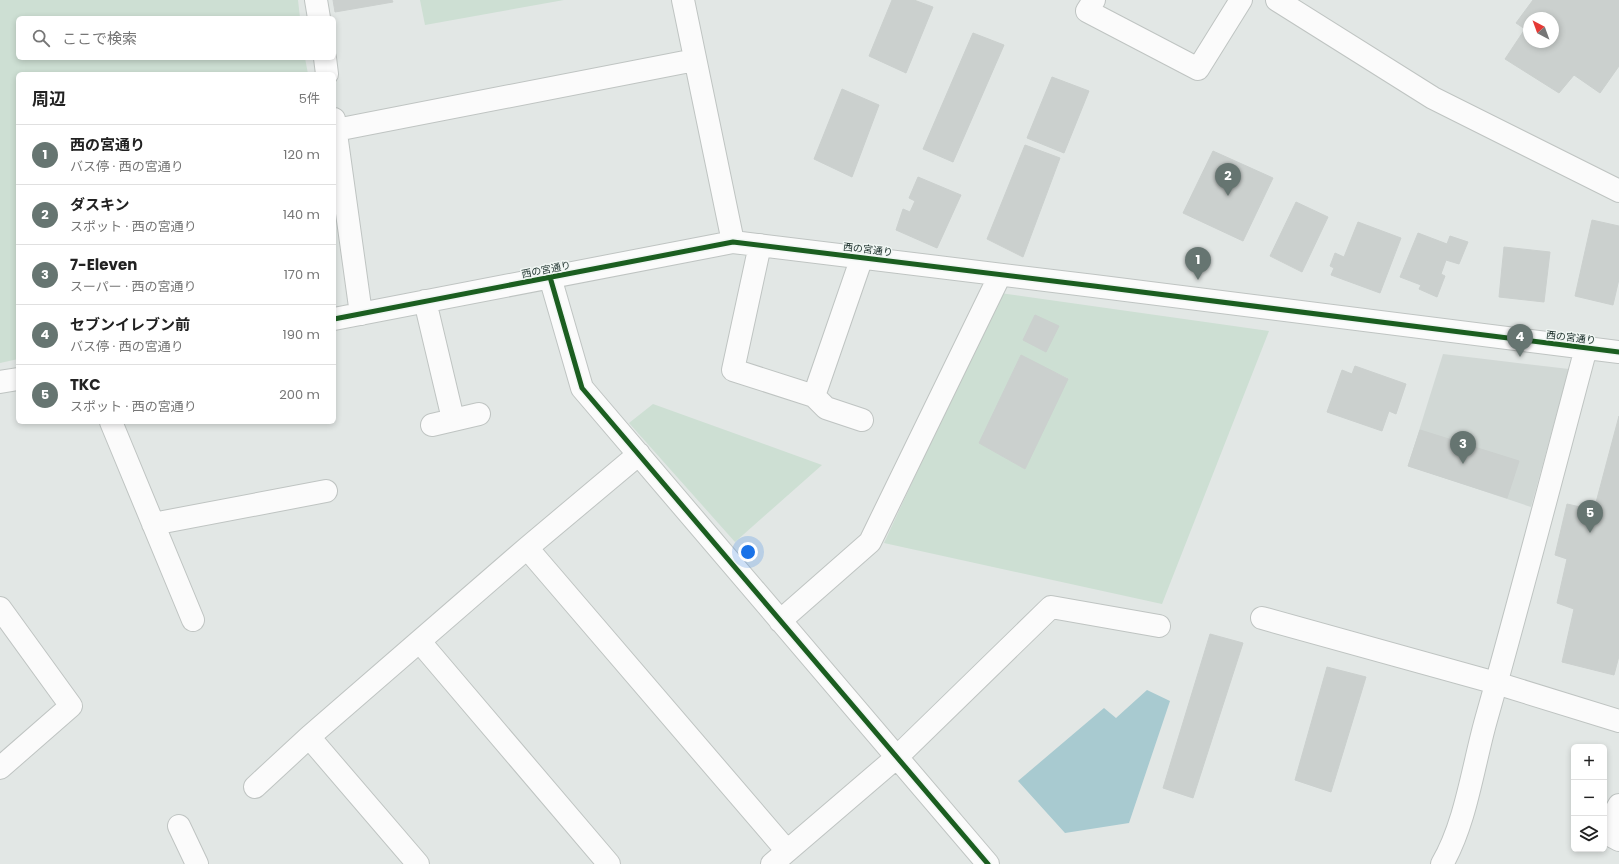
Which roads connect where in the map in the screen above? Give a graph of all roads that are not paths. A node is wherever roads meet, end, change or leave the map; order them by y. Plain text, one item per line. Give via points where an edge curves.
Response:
1 (316, 0) edge
2 (683, 0) edge
3 (1094, 0) edge
4 (1241, 0) edge
5 (1276, 0) edge
6 (319, 16) edge
7 (325, 60) edge
8 (695, 60) junction
9 (327, 72) edge
10 (336, 124) edge
11 (336, 131) edge
12 (1619, 191) edge
13 (733, 242) junction
14 (760, 245) junction
15 (862, 257) junction
16 (1000, 275) junction
17 (550, 278) junction
18 (425, 301) junction
19 (361, 314) junction
20 (336, 319) edge
21 (1586, 348) junction
22 (1619, 352) edge
23 (16, 379) edge
24 (0, 382) edge
25 (814, 396) junction
26 (479, 414) dead end
27 (453, 419) junction
28 (862, 420) dead end
29 (112, 424) edge
30 (432, 425) dead end
31 (639, 454) junction
32 (326, 491) dead end
33 (153, 524) junction
34 (527, 548) junction
35 (0, 608) edge
36 (1262, 618) dead end
37 (193, 620) dead end
38 (780, 621) junction
39 (1159, 626) dead end
40 (420, 642) junction
41 (1496, 683) junction
42 (1619, 721) edge
43 (309, 737) junction
44 (897, 757) junction
45 (0, 768) edge
46 (255, 787) dead end
47 (1619, 805) edge
48 (179, 826) dead end
49 (1619, 840) edge
50 (779, 858) edge
51 (197, 864) edge
52 (417, 864) edge
53 (609, 864) edge
54 (988, 864) edge
55 (1442, 864) edge

1 - 6 street
2 - 8 street
3 - 4 street via 1087,11 1198,69
5 - 12 street via 1433,98
7 - 9 street
8 - 10 street
8 - 13 street
11 - 19 street
13 - 14 street, 西の宮通り
13 - 17 street, 西の宮通り
14 - 15 street, 西の宮通り
14 - 25 street via 733,370
15 - 16 street, 西の宮通り
15 - 25 street
16 - 21 street, 西の宮通り
16 - 38 street via 870,542
17 - 18 street, 西の宮通り
17 - 31 street via 582,388
18 - 19 street, 西の宮通り
18 - 27 street
19 - 20 street, 西の宮通り
21 - 22 street, 西の宮通り
21 - 41 street
23 - 24 street
25 - 28 street via 826,408
26 - 27 street
27 - 30 street
29 - 33 street
31 - 34 street
31 - 38 street
32 - 33 street
33 - 37 street
34 - 40 street
34 - 50 street
35 - 45 street via 72,706
36 - 41 street
38 - 44 street
39 - 44 street via 1051,607
40 - 43 street
40 - 53 street
41 - 42 street
41 - 55 street via 1460,823 1452,847
43 - 46 street
43 - 52 street
44 - 50 street
44 - 54 street
47 - 49 street via 1604,832
48 - 51 street

